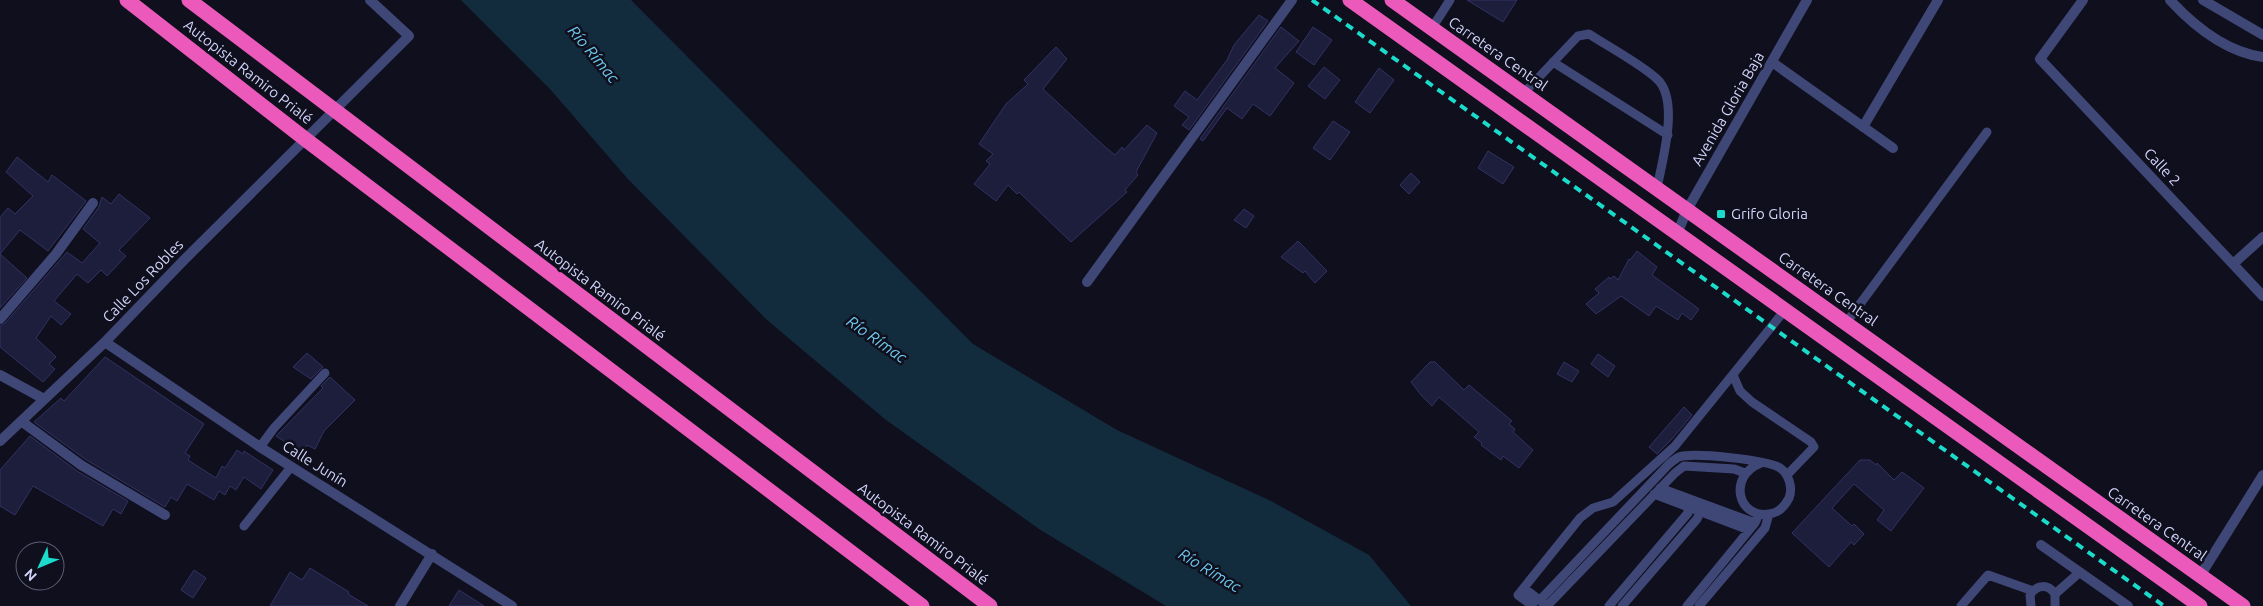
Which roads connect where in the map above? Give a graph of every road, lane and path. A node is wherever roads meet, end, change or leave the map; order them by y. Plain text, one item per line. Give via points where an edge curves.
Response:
1 (126, 0) edge
2 (189, 0) edge
3 (370, 0) edge
4 (1292, 0) edge
5 (1350, 0) edge
6 (1392, 0) edge
7 (1450, 0) edge
8 (1807, 0) edge
9 (1938, 0) edge
10 (2083, 0) edge
11 (2170, 0) edge
12 (2203, 0) edge
13 (1432, 28) junction
14 (2263, 35) edge
15 (2263, 57) edge
16 (1553, 62) junction
17 (1772, 62) junction
18 (1523, 94) junction
19 (334, 111) junction
20 (1863, 127) junction
21 (1987, 132) dead end
22 (1668, 135) junction
23 (305, 139) junction
24 (1893, 148) dead end
25 (1657, 188) junction
26 (93, 202) dead end
27 (1687, 210) junction
28 (1677, 234) junction
29 (2263, 238) edge
30 (2233, 264) junction
31 (1087, 282) dead end
32 (2263, 296) edge
33 (1785, 310) junction
34 (0, 319) edge
35 (1846, 323) junction
36 (105, 342) junction
37 (325, 373) dead end
38 (0, 374) edge
39 (1733, 375) junction
40 (44, 399) junction
41 (21, 421) junction
42 (0, 440) edge
43 (260, 447) junction
44 (1761, 463) junction
45 (291, 467) junction
46 (1745, 473) junction
47 (2263, 475) edge
48 (1787, 476) junction
49 (1657, 491) junction
50 (1688, 508) junction
51 (1700, 512) junction
52 (1759, 514) junction
53 (1769, 514) junction
54 (165, 515) dead end
55 (1755, 523) junction
56 (244, 526) dead end
57 (1749, 530) junction
58 (2040, 544) dead end
59 (432, 554) junction
60 (2080, 572) junction
61 (2200, 576) junction
62 (2033, 591) junction
63 (2055, 594) junction
64 (1540, 604) edge
65 (400, 606) edge
66 (512, 606) edge
67 (922, 606) edge
68 (990, 606) edge
69 (1609, 606) edge
70 (1622, 606) edge
71 (1687, 606) edge
72 (1699, 606) edge
73 (1961, 606) edge
74 (2031, 606) edge
75 (2055, 606) edge
76 (2128, 606) edge
77 (2200, 606) edge
78 (2243, 606) edge

1 - 23 highway, Autopista Ramiro Prialé
2 - 19 highway, Autopista Ramiro Prialé
3 - 19 street, Calle Los Robles via 409,36
4 - 31 street
5 - 28 highway
6 - 13 highway, Carretera Central
7 - 13 lane
8 - 17 street, Avenida Gloria Baja
9 - 20 street
10 - 30 street, Calle 2 via 2040,59
11 - 15 street via 2220,43 2247,55
12 - 14 street
13 - 18 highway, Carretera Central
16 - 18 lane
16 - 22 lane
16 - 22 lane via 1578,36 1589,34 1659,80 1667,99
17 - 20 street
17 - 27 street, Avenida Gloria Baja
18 - 25 highway, Carretera Central
19 - 23 street, Calle Los Robles
19 - 68 highway, Autopista Ramiro Prialé
20 - 24 street
21 - 35 lane
22 - 25 lane
23 - 36 street, Calle Los Robles
23 - 67 highway, Autopista Ramiro Prialé
25 - 27 highway, Carretera Central
26 - 34 street via 56,254
27 - 28 street, Avenida Gloria Baja
27 - 35 highway, Carretera Central
28 - 33 highway
29 - 30 street
30 - 32 street, Calle 2
33 - 39 lane
33 - 77 highway
35 - 61 highway, Carretera Central
36 - 40 street, Calle Los Robles
36 - 43 street, Calle Junín
37 - 43 lane
38 - 40 street
39 - 48 lane via 1740,391 1752,402 1814,447
39 - 64 lane via 1675,446 1613,502 1593,508 1580,518 1521,591
40 - 41 street, Calle Los Robles
41 - 42 street, Calle Los Robles
41 - 54 street via 81,465
43 - 45 street, Calle Junín
44 - 46 lane
44 - 48 lane via 1781,468
44 - 64 lane via 1746,459 1679,457
45 - 56 lane
45 - 59 street, Calle Junín
46 - 49 lane via 1734,469 1684,466
46 - 52 lane via 1740,482 1742,497 1750,509
47 - 61 street
48 - 53 lane via 1791,485 1786,504
49 - 50 lane
49 - 55 lane
49 - 64 lane
50 - 51 lane
50 - 69 lane via 1688,513
51 - 57 lane
51 - 70 lane
52 - 53 lane
52 - 55 lane
53 - 72 lane via 1765,528
55 - 57 lane
57 - 71 lane
58 - 60 street
59 - 65 street
59 - 66 street, Calle Junín
60 - 63 lane
60 - 76 street
61 - 78 highway, Carretera Central
62 - 63 lane via 2037,587 2048,587
62 - 73 lane via 1988,575
62 - 74 lane via 2029,600
63 - 75 lane

